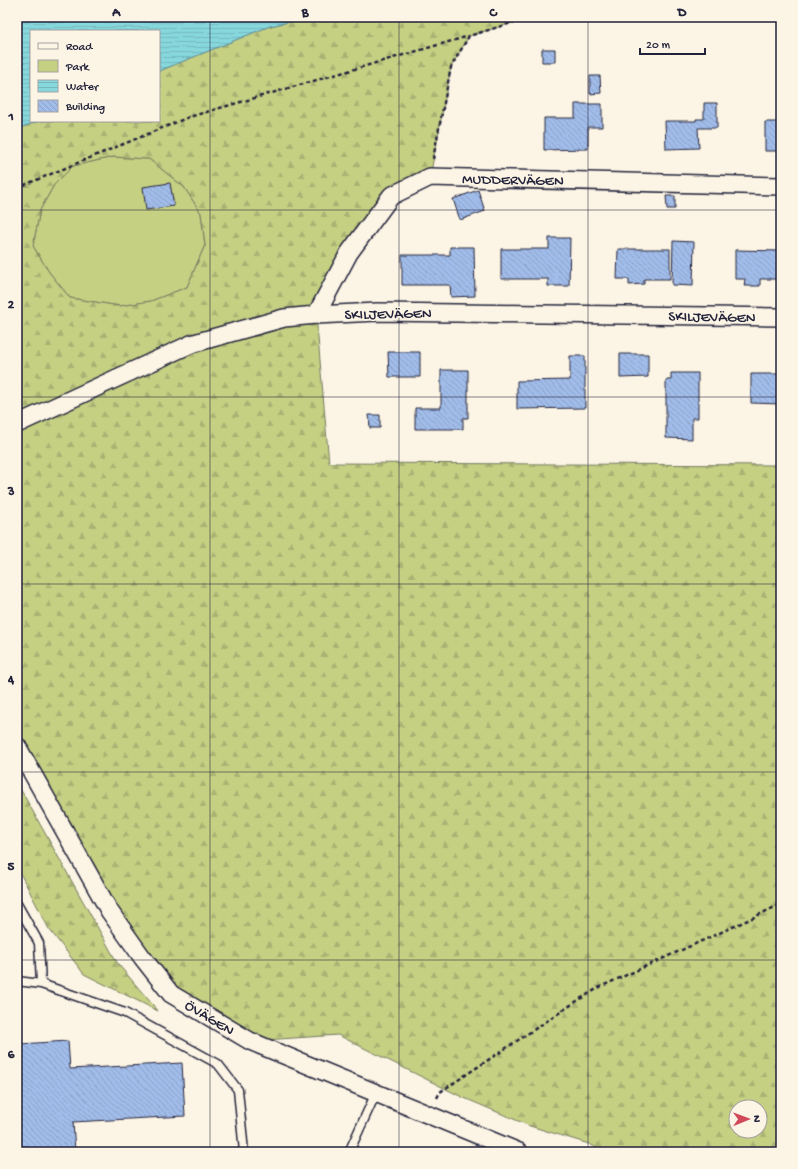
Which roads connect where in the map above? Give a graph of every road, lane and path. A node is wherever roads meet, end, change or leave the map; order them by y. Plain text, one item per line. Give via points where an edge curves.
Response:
1 (531, 17) edge
2 (469, 36) junction
3 (430, 177) junction
4 (781, 186) edge
5 (17, 188) edge
6 (316, 315) junction
7 (781, 317) edge
8 (17, 424) edge
9 (17, 746) edge
10 (17, 904) edge
11 (781, 904) edge
12 (17, 981) edge
13 (41, 984) junction
14 (376, 1093) junction
15 (428, 1114) junction
16 (244, 1152) edge
17 (349, 1152) edge
18 (518, 1152) edge

1 - 2 path
2 - 3 path via 451,68
2 - 5 path via 189,117
3 - 4 street, MUDDERVÄGEN
3 - 6 street, MUDDERVÄGEN via 391,196 349,253
6 - 7 street, SKILJEVÄGEN via 377,312
6 - 8 street, SKILJEVÄGEN via 284,318 191,344
9 - 14 street, ÖVÄGEN via 110,912 171,994 250,1041
10 - 13 lane via 39,943
11 - 15 path via 600,987 440,1092
12 - 13 lane
13 - 16 lane via 125,1013 218,1064 238,1090
14 - 15 street, ÖVÄGEN
14 - 17 lane
15 - 18 street, ÖVÄGEN

